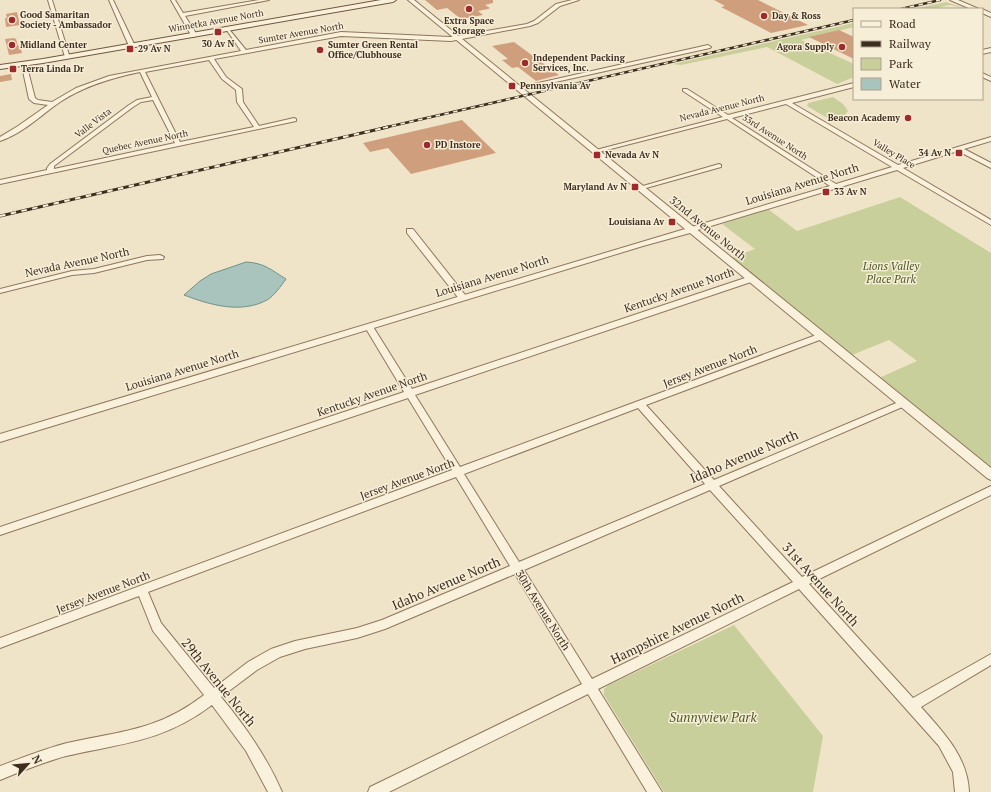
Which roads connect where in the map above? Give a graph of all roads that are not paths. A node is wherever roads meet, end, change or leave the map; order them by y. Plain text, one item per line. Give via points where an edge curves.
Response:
1 (50, 0) edge
2 (111, 0) edge
3 (173, 0) edge
4 (267, 0) edge
5 (393, 0) edge
6 (411, 0) edge
7 (577, 0) edge
8 (953, 0) edge
9 (973, 8) edge
10 (182, 15) junction
11 (228, 29) junction
12 (194, 35) junction
13 (458, 38) junction
14 (132, 46) junction
15 (708, 47) dead end
16 (245, 52) junction
17 (68, 57) junction
18 (211, 58) junction
19 (23, 65) junction
20 (0, 68) edge
21 (142, 71) junction
22 (853, 85) edge
23 (519, 88) junction
24 (685, 90) dead end
25 (155, 98) junction
26 (787, 102) junction
27 (54, 104) junction
28 (727, 117) junction
29 (294, 120) dead end
30 (257, 128) junction
31 (991, 139) edge
32 (0, 140) edge
33 (178, 144) junction
34 (959, 149) junction
35 (595, 151) junction
36 (719, 166) dead end
37 (991, 166) edge
38 (899, 167) junction
39 (51, 171) junction
40 (0, 182) edge
41 (835, 186) junction
42 (639, 188) junction
43 (991, 222) edge
44 (691, 230) junction
45 (410, 231) dead end
46 (160, 257) dead end
47 (751, 279) junction
48 (0, 290) edge
49 (463, 298) junction
50 (369, 327) junction
51 (822, 336) junction
52 (410, 394) junction
53 (904, 403) junction
54 (640, 405) junction
55 (0, 438) edge
56 (458, 472) junction
57 (991, 475) edge
58 (712, 485) junction
59 (991, 490) edge
60 (0, 531) edge
61 (518, 568) junction
62 (801, 583) junction
63 (142, 590) junction
64 (0, 644) edge
65 (991, 660) edge
66 (590, 686) junction
67 (213, 696) junction
68 (911, 706) junction
69 (0, 774) edge
70 (274, 792) edge
71 (375, 792) edge
72 (655, 792) edge
73 (962, 792) edge

1 - 17 street
2 - 14 street
3 - 10 street
4 - 10 street
5 - 11 main road, Winnetka Avenue North
6 - 13 street, 32nd Avenue North
7 - 13 street, Sumter Avenue North via 558,4 536,22 528,25
8 - 9 street
10 - 12 street
11 - 12 main road, Winnetka Avenue North
11 - 16 street
12 - 14 main road, Winnetka Avenue North
13 - 16 street, Sumter Avenue North via 341,34
13 - 23 street, 32nd Avenue North
14 - 17 main road, Winnetka Avenue North
15 - 23 street
16 - 18 street, Sumter Avenue North
17 - 19 main road, Winnetka Avenue North
18 - 21 street, Sumter Avenue North
18 - 30 street via 224,78 239,89 240,102
19 - 20 main road, Winnetka Avenue North
19 - 27 street via 32,100
21 - 25 street
21 - 27 street, Sumter Avenue North via 87,85
22 - 26 street, Nevada Avenue North
23 - 35 street, 32nd Avenue North
24 - 28 street, 33rd Avenue North
25 - 33 street
25 - 39 street, Valle Vista via 139,101 131,106 52,165
26 - 28 street, Nevada Avenue North
26 - 38 street, Valley Place
27 - 32 street, Sumter Avenue North
28 - 35 street, Nevada Avenue North
28 - 41 street, 33rd Avenue North
29 - 30 street, Quebec Avenue North
30 - 33 street, Quebec Avenue North
31 - 34 street, Louisiana Avenue North
33 - 39 street, Quebec Avenue North
34 - 37 street
34 - 38 street, Louisiana Avenue North
35 - 42 street, 32nd Avenue North
36 - 42 street
38 - 41 street, Louisiana Avenue North
38 - 43 street, Valley Place
39 - 40 street, Quebec Avenue North
41 - 44 street, Louisiana Avenue North
42 - 44 street, 32nd Avenue North
44 - 47 street, 32nd Avenue North
44 - 49 street, Louisiana Avenue North
45 - 49 street
46 - 48 street, Nevada Avenue North via 72,273
47 - 51 street, 32nd Avenue North
47 - 52 street, Kentucky Avenue North
49 - 50 street, Louisiana Avenue North
50 - 52 street, 30th Avenue North
50 - 55 street, Louisiana Avenue North
51 - 53 street, 32nd Avenue North
51 - 54 street, Jersey Avenue North
52 - 56 street, 30th Avenue North
52 - 60 street, Kentucky Avenue North
53 - 57 street, 32nd Avenue North
53 - 58 street, Idaho Avenue North
54 - 56 street, Jersey Avenue North
54 - 58 street, 31st Avenue North
56 - 61 street, 30th Avenue North
56 - 63 street, Jersey Avenue North
58 - 61 street, Idaho Avenue North
58 - 62 street, 31st Avenue North
59 - 62 street, Hampshire Avenue North
61 - 66 street, 30th Avenue North
61 - 67 street, Idaho Avenue North via 367,630 277,652 252,666
62 - 66 street, Hampshire Avenue North
62 - 68 street, 31st Avenue North
63 - 64 street, Jersey Avenue North
63 - 67 street, 29th Avenue North via 157,627
65 - 68 street
66 - 71 street, Hampshire Avenue North
66 - 72 street, 30th Avenue North
67 - 69 street, Idaho Avenue North via 184,717 147,734 64,750
67 - 70 street, 29th Avenue North via 252,748
68 - 73 street, 31st Avenue North via 944,742 960,774

